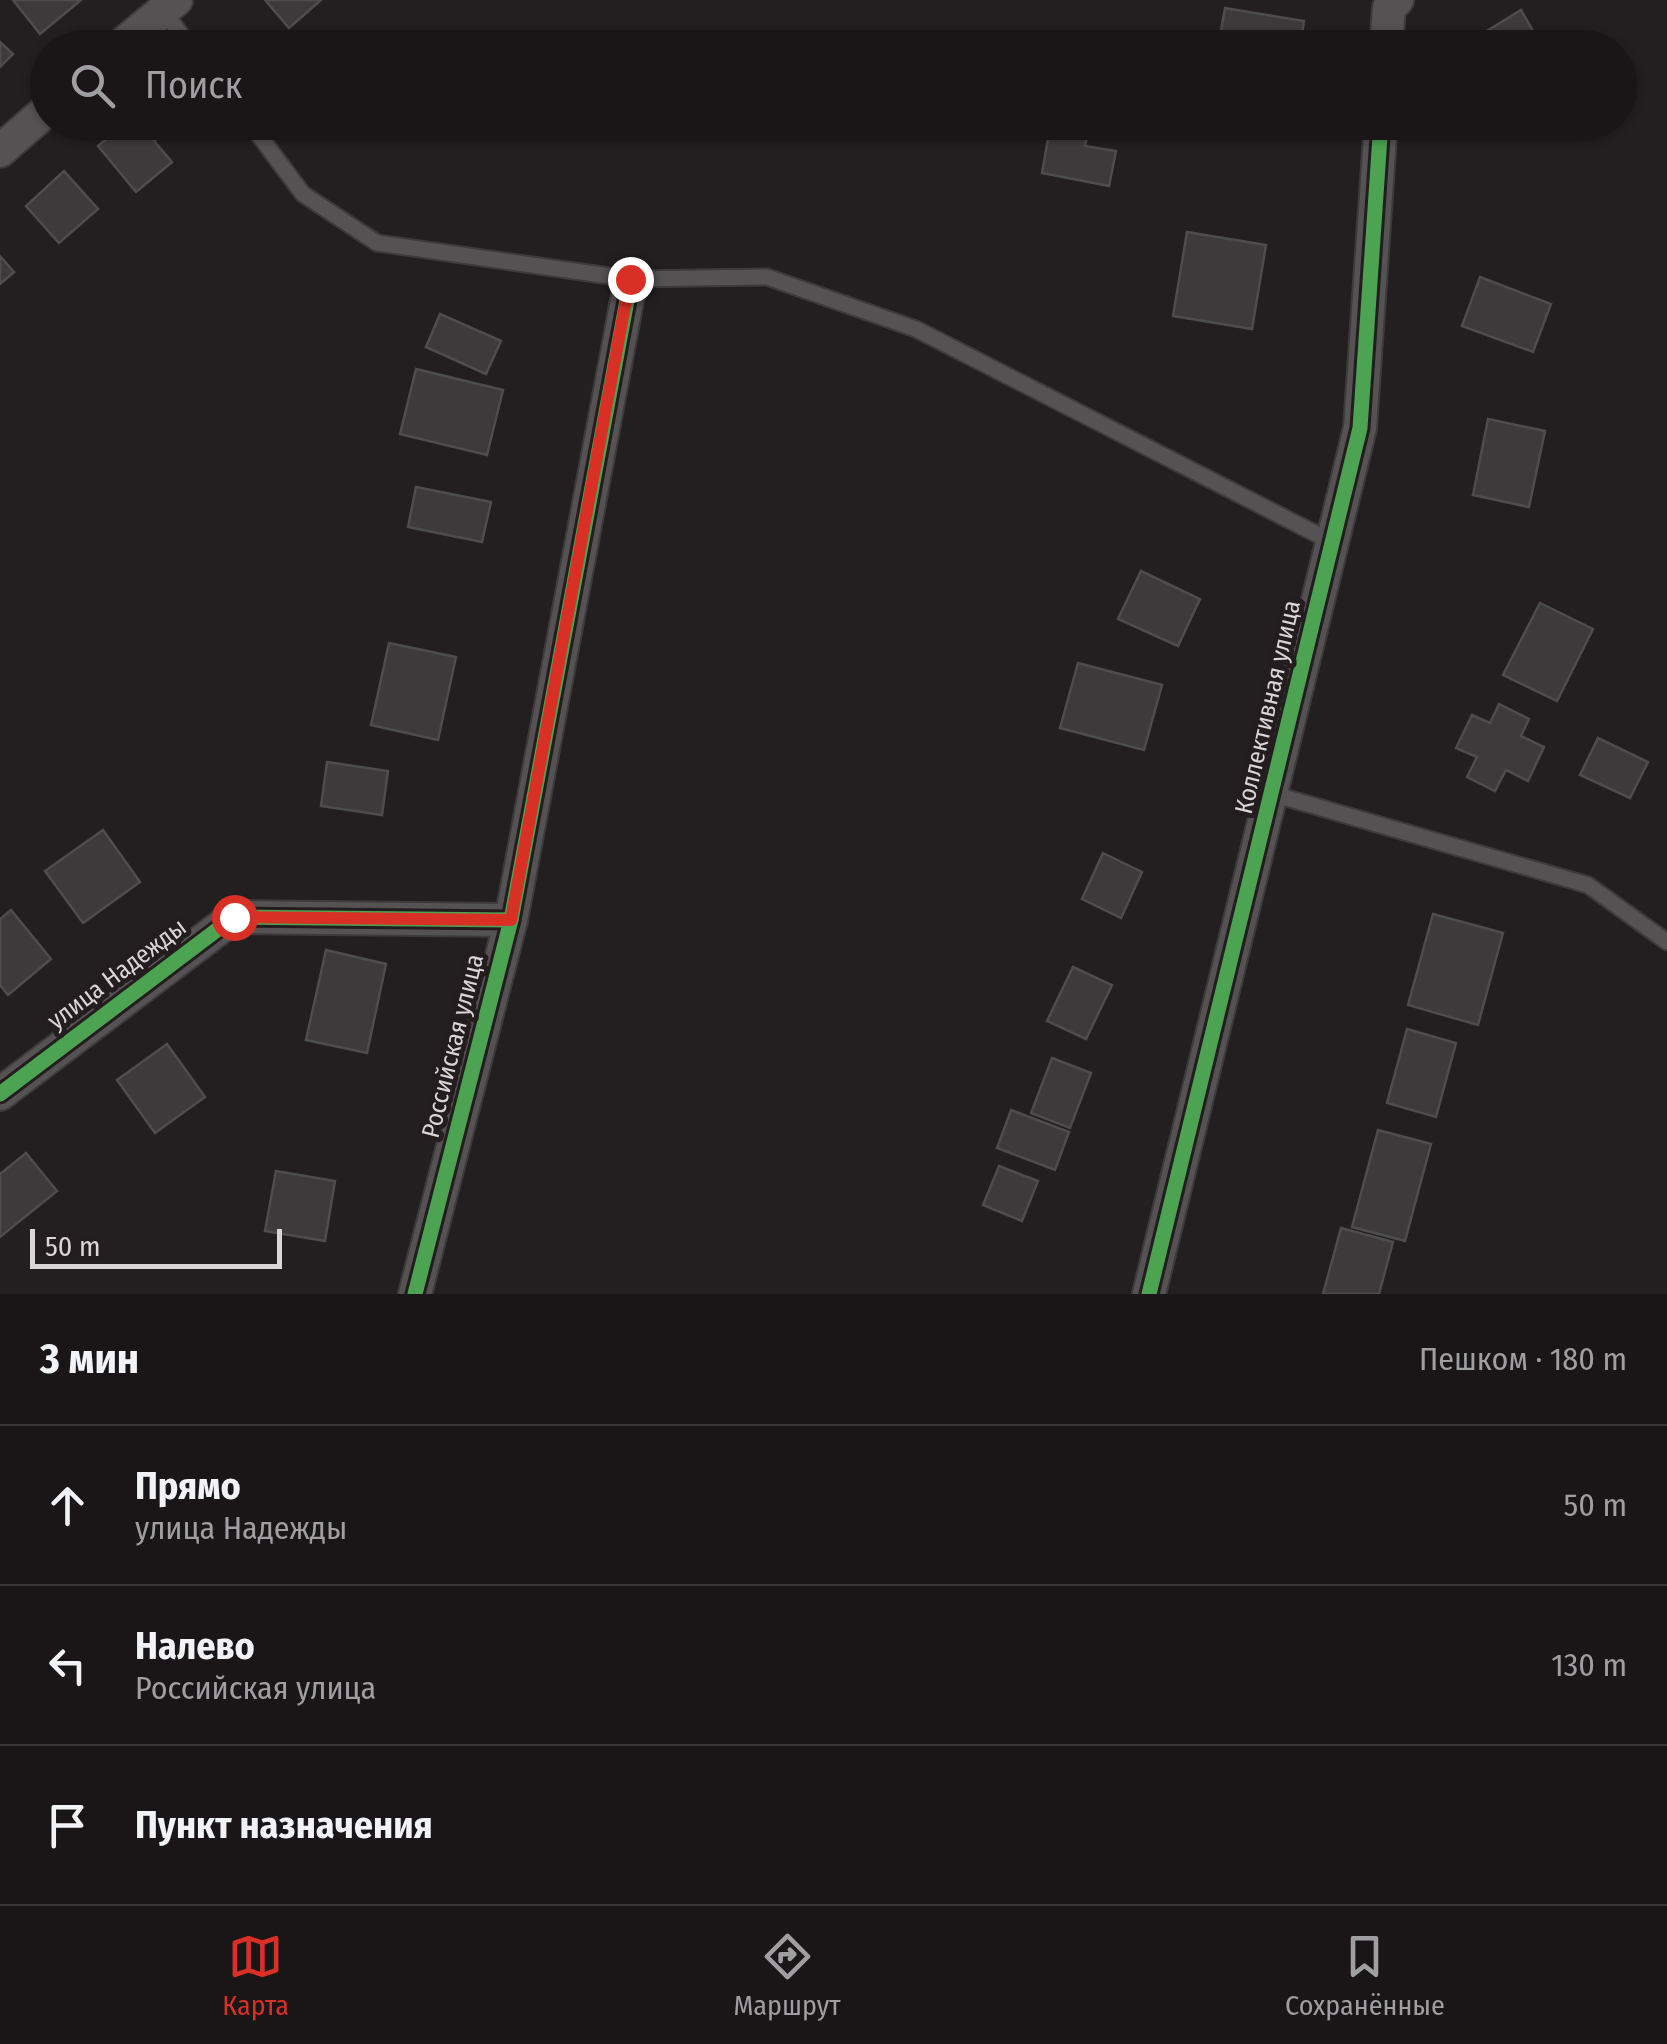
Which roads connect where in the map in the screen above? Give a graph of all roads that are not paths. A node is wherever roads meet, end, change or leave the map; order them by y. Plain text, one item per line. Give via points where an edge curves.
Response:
1 (1397, 0) edge
2 (169, 4) edge
3 (139, 30) edge
4 (182, 30) edge
5 (1387, 30) edge
6 (30, 125) edge
7 (263, 140) edge
8 (1380, 140) edge
9 (0, 151) edge
10 (630, 279) junction
11 (1333, 542) junction
12 (1273, 794) junction
13 (511, 920) junction
14 (1667, 942) edge
15 (0, 1094) edge
16 (415, 1294) edge
17 (1149, 1294) edge

1 - 5 street via 1389,8
2 - 3 street
2 - 4 lane
6 - 9 street
7 - 10 lane via 304,194 377,243
8 - 11 street, Коллективная улица via 1360,428
10 - 11 lane via 767,277 916,329
10 - 13 street, Российская улица
11 - 12 street, Коллективная улица
12 - 14 lane via 1588,884
12 - 17 street, Коллективная улица
13 - 15 street, улица Надежды via 234,917
13 - 16 street, Российская улица

